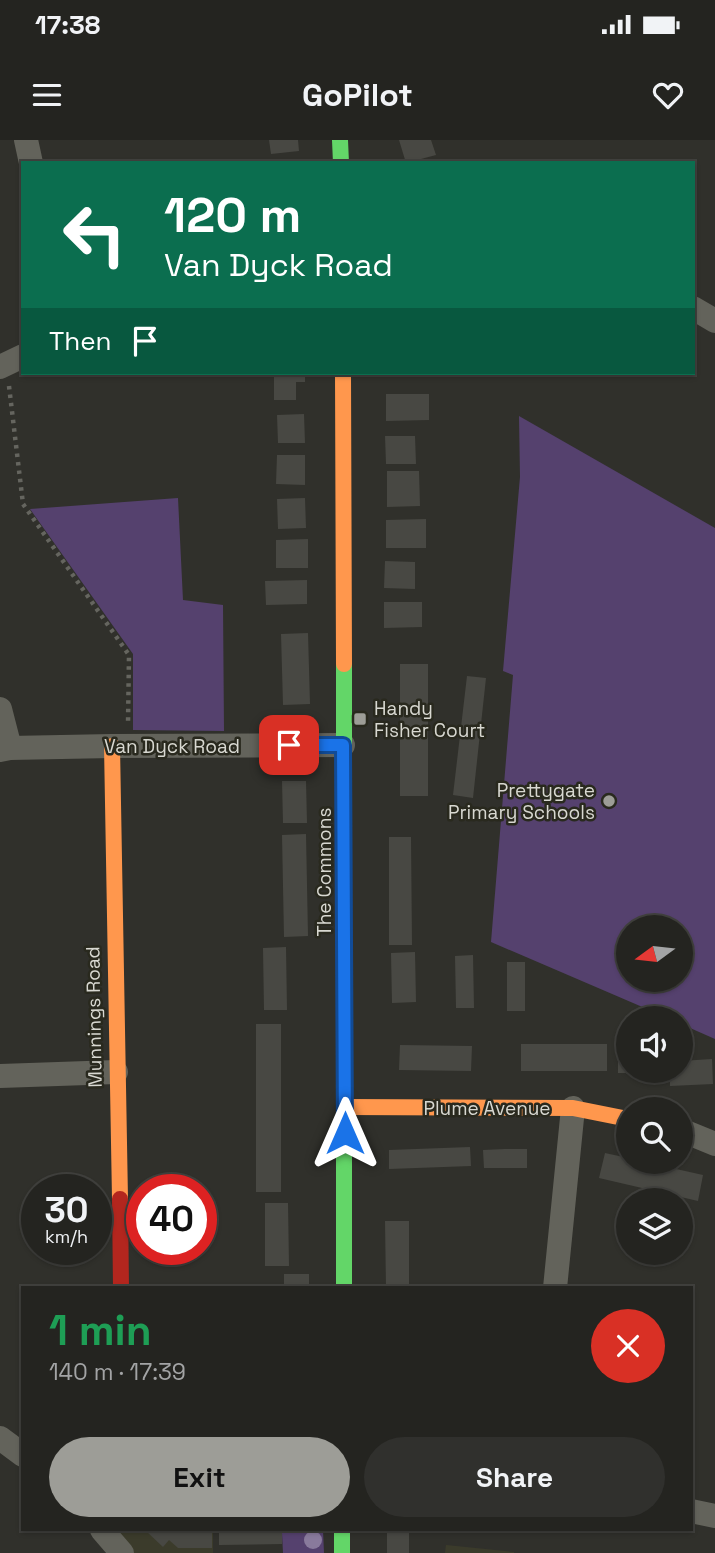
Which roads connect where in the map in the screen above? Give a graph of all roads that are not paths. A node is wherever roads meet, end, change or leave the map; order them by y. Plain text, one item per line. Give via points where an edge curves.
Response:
1 (26, 140) edge
2 (340, 140) edge
3 (31, 161) edge
4 (341, 161) edge
5 (695, 309) edge
6 (715, 321) edge
7 (344, 375) edge
8 (0, 709) edge
9 (343, 745) junction
10 (120, 746) junction
11 (5, 749) edge
12 (116, 1072) junction
13 (0, 1076) edge
14 (345, 1107) junction
15 (573, 1108) junction
16 (616, 1117) edge
17 (693, 1134) edge
18 (715, 1144) edge
19 (121, 1286) edge
20 (344, 1286) edge
21 (555, 1286) edge
22 (0, 1438) edge
23 (21, 1454) edge
24 (693, 1511) edge
25 (715, 1516) edge
26 (103, 1531) edge
27 (342, 1531) edge
28 (122, 1553) edge
29 (342, 1553) edge

1 - 3 street
2 - 4 street
5 - 6 street
7 - 9 street, The Commons
8 - 11 street
9 - 10 street, Van Dyck Road
9 - 14 street, The Commons
10 - 11 street, Van Dyck Road
10 - 12 street, Munnings Road
12 - 13 street
12 - 19 street, Munnings Road
14 - 15 street, Plume Avenue
14 - 20 street, The Commons
15 - 16 street, Plume Avenue
15 - 21 street
17 - 18 street
22 - 23 street
24 - 25 street
26 - 28 street
27 - 29 street

